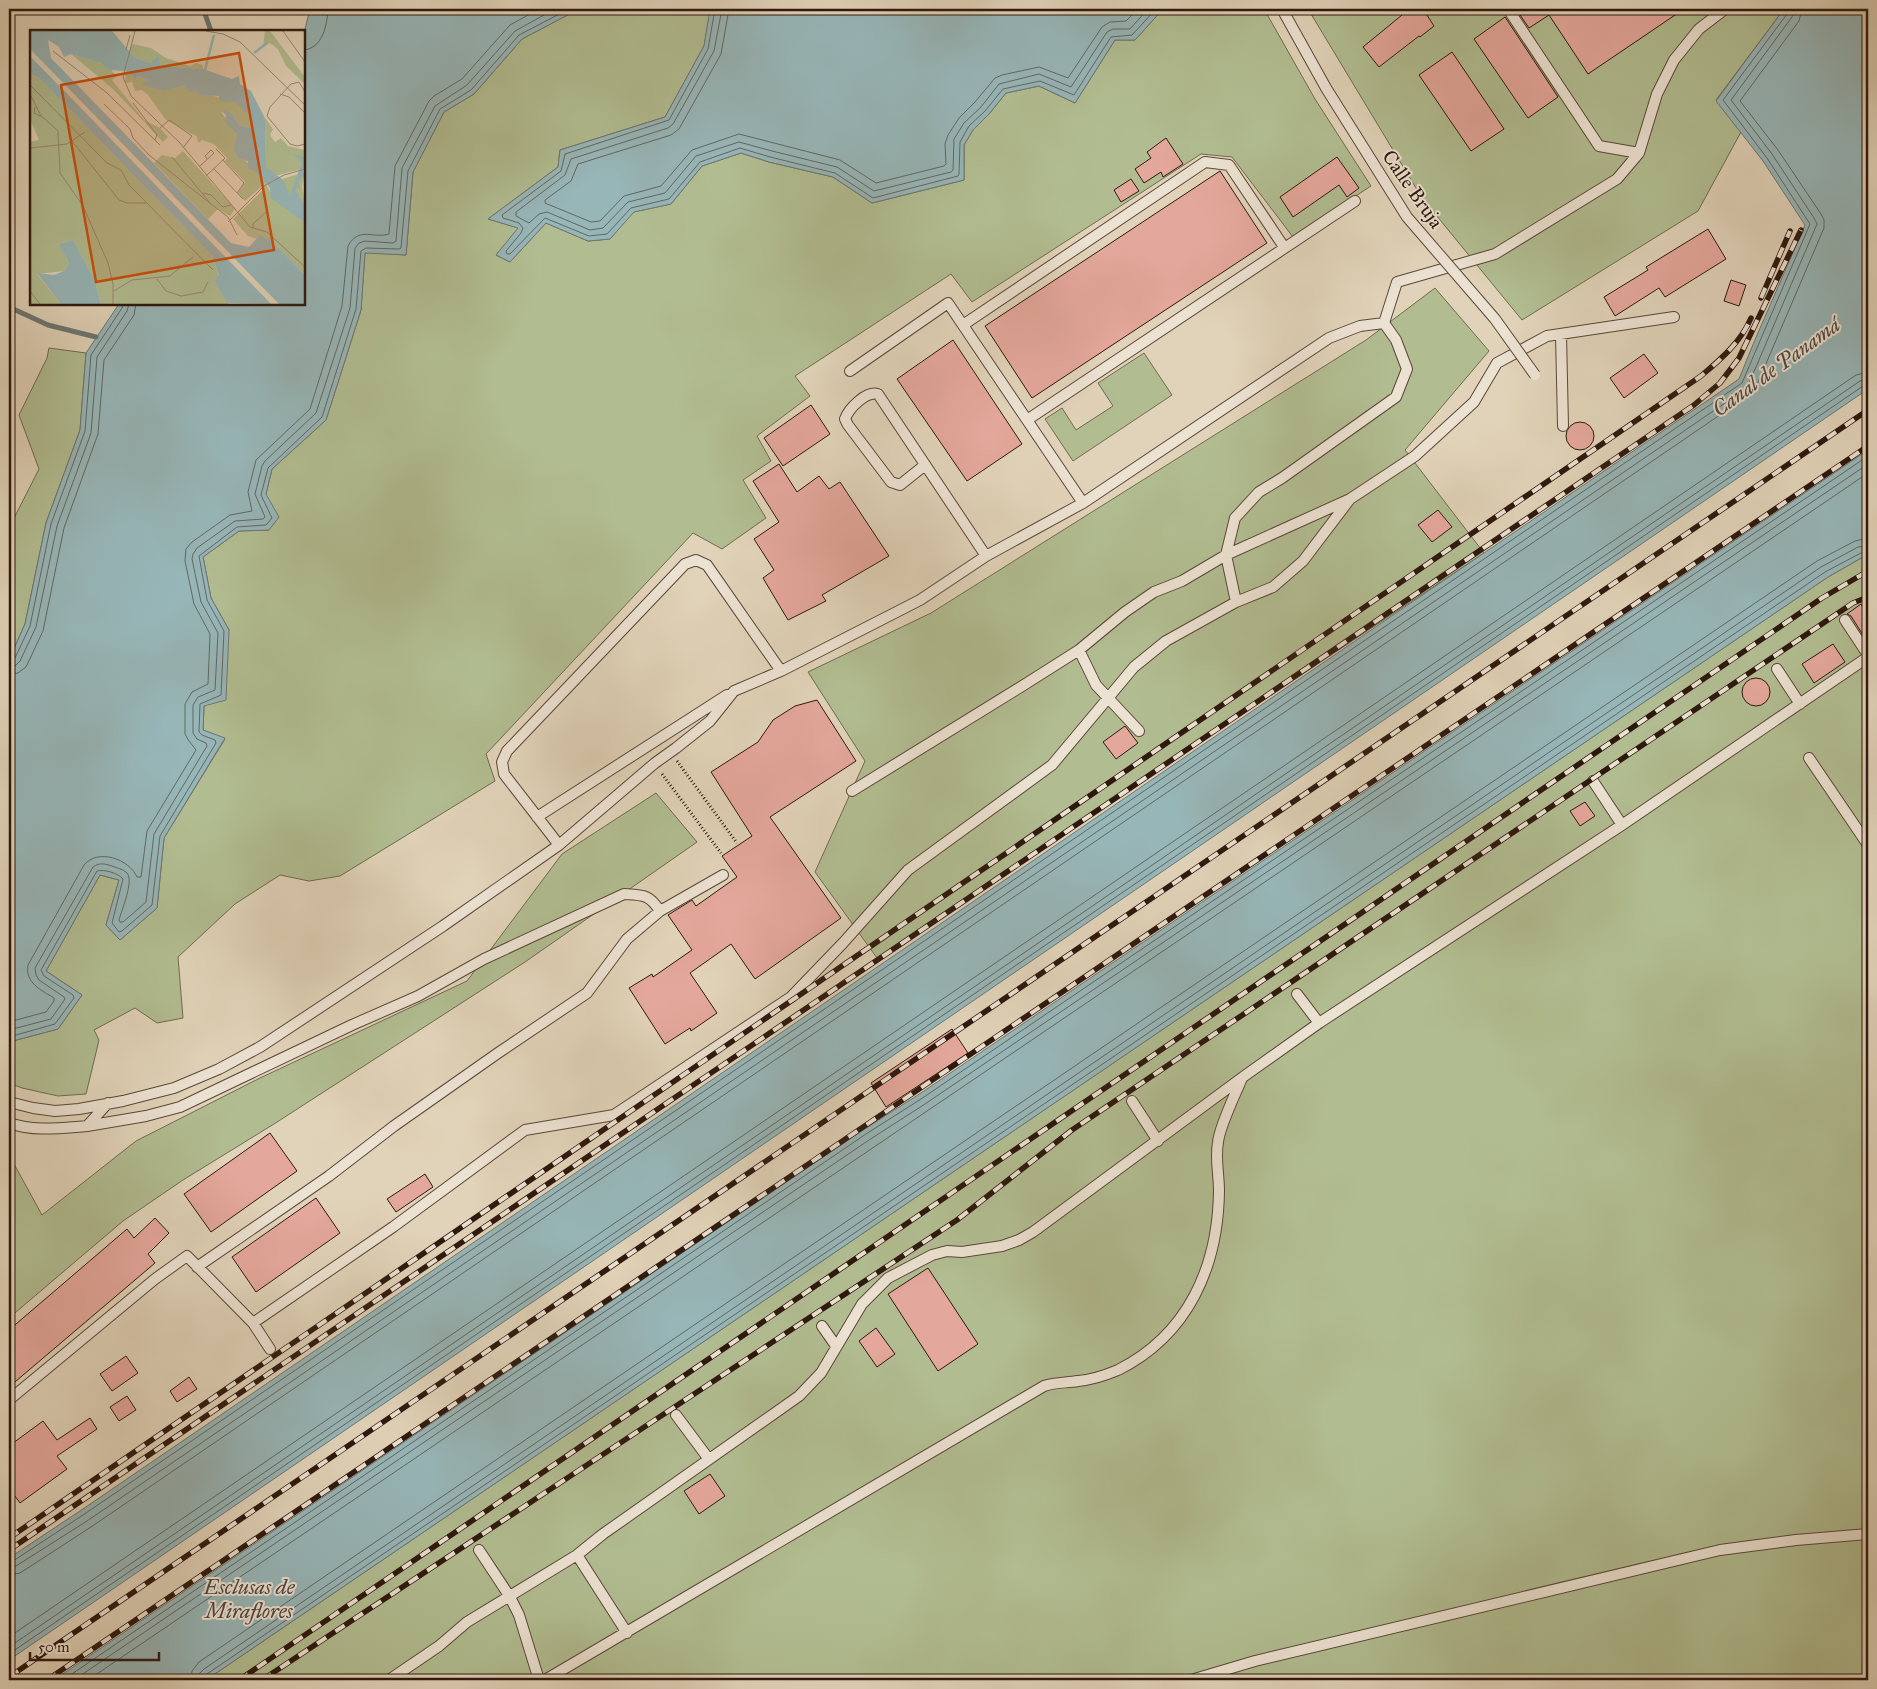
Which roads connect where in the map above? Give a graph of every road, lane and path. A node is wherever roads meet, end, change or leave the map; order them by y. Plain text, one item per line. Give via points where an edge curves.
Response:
1 (1282, 9) edge
2 (1508, 9) edge
3 (1724, 9) edge
4 (1639, 152) junction
5 (1355, 201) dead end
6 (1284, 247) junction
7 (1674, 317) dead end
8 (1384, 323) junction
9 (963, 325) junction
10 (1561, 334) junction
11 (850, 371) dead end
12 (1535, 374) dead end
13 (1027, 420) junction
14 (1563, 426) dead end
15 (925, 465) junction
16 (1350, 499) junction
17 (1083, 503) junction
18 (1226, 554) junction
19 (986, 556) junction
20 (1236, 602) junction
21 (1844, 620) dead end
22 (1079, 650) junction
23 (1868, 656) edge
24 (1776, 669) dead end
25 (780, 671) junction
26 (734, 691) junction
27 (1109, 698) junction
28 (1800, 704) junction
29 (1139, 731) dead end
30 (671, 752) junction
31 (1809, 758) dead end
32 (655, 763) junction
33 (1592, 781) dead end
34 (852, 791) dead end
35 (537, 817) junction
36 (1622, 825) junction
37 (737, 842) dead end
38 (558, 845) junction
39 (1868, 846) edge
40 (721, 853) dead end
41 (723, 875) dead end
42 (660, 911) junction
43 (1297, 994) dead end
44 (1319, 1023) junction
45 (1242, 1077) junction
46 (1132, 1101) dead end
47 (9, 1102) edge
48 (108, 1103) junction
49 (9, 1123) edge
50 (88, 1126) junction
51 (1158, 1141) junction
52 (197, 1266) junction
53 (253, 1323) junction
54 (822, 1326) dead end
55 (836, 1346) junction
56 (270, 1349) dead end
57 (9, 1400) edge
58 (676, 1415) dead end
59 (708, 1458) junction
60 (1868, 1534) edge
61 (479, 1550) dead end
62 (577, 1555) junction
63 (510, 1596) junction
64 (627, 1633) junction
65 (388, 1680) edge
66 (539, 1680) edge
67 (545, 1680) edge
68 (1191, 1680) edge

1 - 12 lane, Calle Bruja, bridge via 1326,88 1408,217 1495,319
2 - 4 lane via 1599,146
3 - 4 lane via 1699,30 1674,60 1657,94
4 - 8 lane via 1617,179 1495,254 1397,282
5 - 6 lane
6 - 9 lane via 1229,165 1205,162
6 - 13 lane
7 - 10 lane
8 - 17 lane via 1360,326 1329,338
8 - 18 lane via 1396,340 1407,369 1396,397 1259,492 1235,518
9 - 11 lane via 948,303
9 - 13 lane
10 - 14 lane
10 - 16 lane via 1547,336 1497,363 1474,402 1415,456
13 - 17 lane
15 - 15 lane via 878,394 868,394 848,413 845,419 848,425 891,482 900,485
15 - 19 lane
16 - 18 lane
16 - 20 lane via 1303,561 1273,587
17 - 19 lane
18 - 20 lane
18 - 22 lane via 1182,581 1154,592
19 - 25 lane via 920,600
20 - 27 lane via 1166,640 1134,667
21 - 23 lane
22 - 27 lane via 1096,684
22 - 34 lane
23 - 28 lane
24 - 28 lane
25 - 26 lane
25 - 35 lane via 707,565 696,560 685,564 507,751 502,762 504,774
26 - 30 lane via 710,721
26 - 35 lane
27 - 29 lane
27 - 53 lane via 1052,766 908,870 791,997 614,1115 525,1130 393,1227
28 - 36 lane
30 - 32 lane
30 - 37 path
31 - 39 lane
32 - 38 lane
32 - 40 path
33 - 36 lane
35 - 38 lane
36 - 44 lane
38 - 48 lane via 443,926 260,1047 174,1088
41 - 42 lane
42 - 50 lane via 653,900 638,894 624,894 484,959 418,996 180,1107
42 - 52 lane via 623,943 586,994
43 - 44 lane
44 - 45 lane
45 - 51 lane
45 - 64 lane via 1218,1140 1219,1192 1212,1252 1205,1275 1185,1312 1158,1343 1117,1370 1090,1379 1044,1386
46 - 51 lane
47 - 48 lane via 55,1111
48 - 50 lane
49 - 50 lane via 44,1130
51 - 55 lane via 1019,1240 984,1250 947,1251 932,1255 888,1278 862,1304
52 - 53 lane
52 - 57 lane via 187,1256
53 - 56 lane
54 - 55 lane
55 - 59 lane via 821,1372 799,1396
58 - 59 lane
59 - 62 lane
60 - 68 lane via 1720,1550 1255,1661
61 - 63 lane
62 - 63 lane
62 - 64 lane
63 - 65 lane via 467,1622 439,1646
63 - 66 lane via 519,1614
64 - 67 lane

